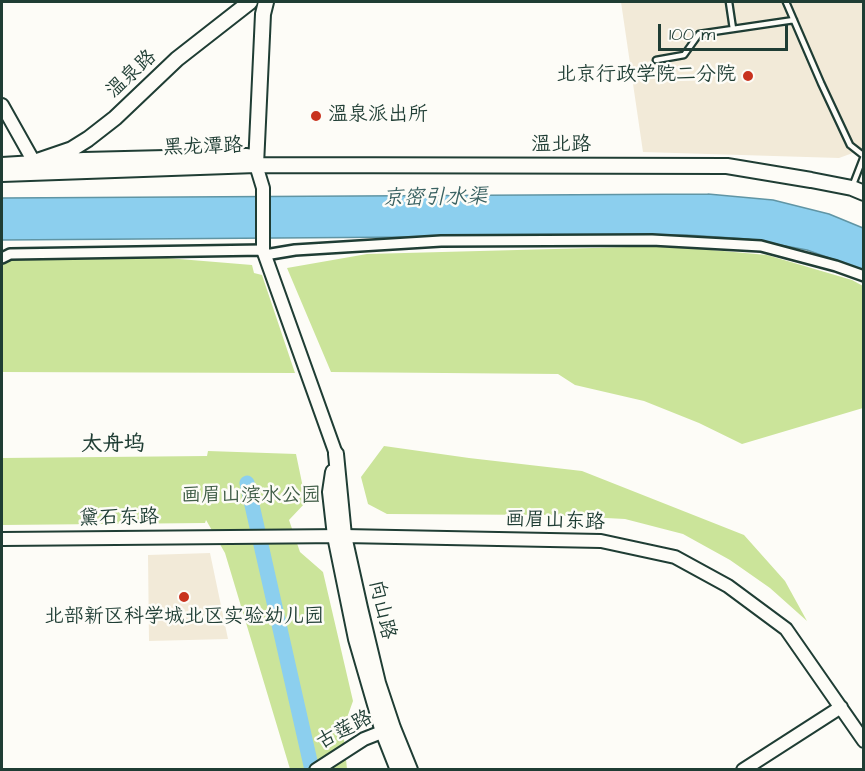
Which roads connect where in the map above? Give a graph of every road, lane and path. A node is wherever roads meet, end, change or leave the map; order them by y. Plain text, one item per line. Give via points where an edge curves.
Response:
1 (250, 2) edge
2 (266, 2) edge
3 (729, 2) edge
4 (786, 2) edge
5 (794, 21) junction
6 (733, 29) junction
7 (656, 60) dead end
8 (2, 105) edge
9 (864, 156) edge
10 (2, 165) edge
11 (256, 165) junction
12 (34, 167) junction
13 (2, 174) edge
14 (858, 190) edge
15 (264, 253) junction
16 (2, 258) edge
17 (864, 276) edge
18 (336, 454) joint
19 (339, 536) junction
20 (2, 539) edge
21 (841, 707) junction
22 (388, 730) junction
23 (864, 741) edge
24 (316, 770) edge
25 (398, 770) edge
26 (410, 770) edge
27 (743, 770) edge

1 - 12 main road, 温泉路 via 177,59 88,139
2 - 11 main road
3 - 6 lane
4 - 5 lane
5 - 6 lane
5 - 9 lane via 850,145
6 - 7 lane via 699,34 684,55
8 - 12 street
9 - 14 lane
10 - 12 main road, 黑龙潭路
11 - 12 main road, 黑龙潭路 via 247,156
11 - 14 main road, 温北路 via 727,166
11 - 15 street, 向山路 via 263,188
12 - 13 main road, 黑龙潭路
15 - 16 street via 10,254
15 - 17 street via 441,241 652,240 761,246
15 - 18 street, 向山路
18 - 19 main road, 向山路 via 330,492
19 - 20 street, 黛石东路
19 - 21 street, 画眉山东路 via 601,541 675,557 728,586 786,629
19 - 22 main road, 向山路 via 356,639
21 - 23 street, 画眉山东路
21 - 27 street
22 - 24 street, 古莲路 via 363,739
22 - 25 main road, 向山路
22 - 26 main road, 向山路

